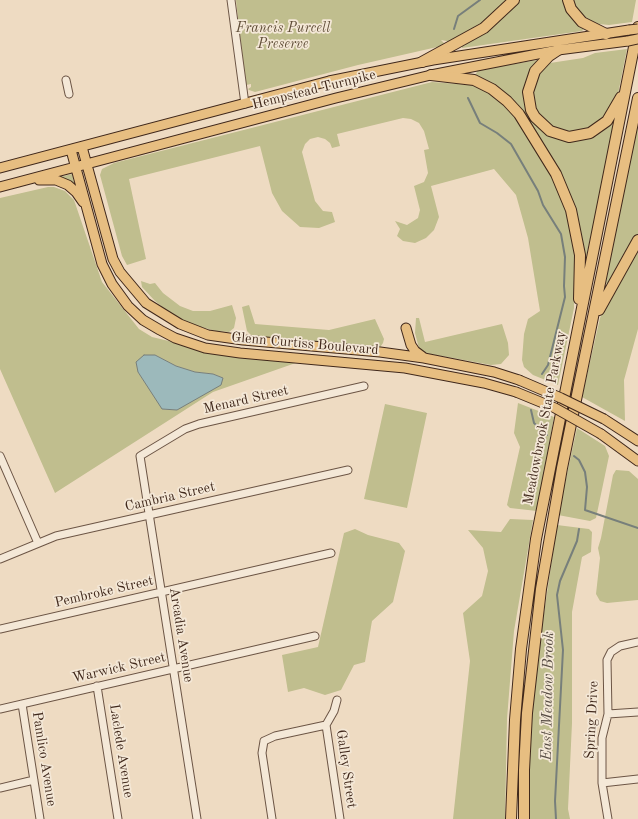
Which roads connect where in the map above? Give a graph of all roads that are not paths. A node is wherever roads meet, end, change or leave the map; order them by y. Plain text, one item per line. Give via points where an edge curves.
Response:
1 (231, 0) edge
2 (514, 0) edge
3 (568, 0) edge
4 (635, 29) edge
5 (606, 34) junction
6 (638, 39) edge
7 (558, 50) junction
8 (422, 62) junction
9 (431, 75) junction
10 (66, 80) dead end
11 (626, 88) junction
12 (69, 94) dead end
13 (638, 98) edge
14 (245, 104) junction
15 (82, 147) junction
16 (71, 150) junction
17 (86, 164) junction
18 (76, 167) junction
19 (0, 168) edge
20 (10, 184) junction
21 (0, 187) edge
22 (87, 208) junction
23 (638, 240) edge
24 (120, 272) junction
25 (109, 278) junction
26 (580, 317) junction
27 (594, 319) junction
28 (406, 328) dead end
29 (424, 358) junction
30 (481, 369) junction
31 (457, 378) junction
32 (364, 386) dead end
33 (638, 441) edge
34 (0, 456) edge
35 (140, 456) joint
36 (638, 461) edge
37 (348, 470) dead end
38 (149, 515) junction
39 (38, 543) junction
40 (331, 553) dead end
41 (0, 560) edge
42 (161, 592) junction
43 (1, 626) edge
44 (315, 636) dead end
45 (638, 642) edge
46 (173, 669) junction
47 (98, 686) junction
48 (337, 700) dead end
49 (22, 704) junction
50 (0, 709) edge
51 (638, 712) edge
52 (608, 714) junction
53 (326, 725) junction
54 (638, 779) edge
55 (34, 780) junction
56 (602, 783) junction
57 (0, 788) edge
58 (40, 819) edge
59 (118, 819) edge
60 (197, 819) edge
61 (272, 819) edge
62 (340, 819) edge
63 (511, 819) edge
64 (524, 819) edge
65 (608, 819) edge

1 - 14 street
2 - 8 highway via 484,28
3 - 5 highway via 571,9 582,22
4 - 5 main road, Hempstead Turnpike
4 - 11 highway, Meadowbrook State Parkway
5 - 8 main road, Hempstead Turnpike
6 - 7 main road, Hempstead Turnpike, bridge
7 - 9 main road, Hempstead Turnpike
7 - 11 highway via 536,71 528,92 531,110 550,131 569,137 596,130 611,115
8 - 14 main road, Hempstead Turnpike via 329,81
9 - 17 main road, Hempstead Turnpike
9 - 26 highway via 474,80 492,89 519,114 541,147 565,193 577,232 580,255
10 - 12 street
11 - 26 highway, Meadowbrook State Parkway
13 - 27 highway, Meadowbrook State Parkway
14 - 15 main road, Hempstead Turnpike
15 - 16 main road, Hempstead Turnpike
15 - 17 main road, Glenn Curtiss Boulevard
16 - 18 main road, Glenn Curtiss Boulevard
16 - 19 main road, Hempstead Turnpike
17 - 18 main road, Hempstead Turnpike
17 - 24 main road, Glenn Curtiss Boulevard via 113,259
18 - 20 main road, Hempstead Turnpike
18 - 22 main road, Glenn Curtiss Boulevard
20 - 21 main road, Hempstead Turnpike
20 - 22 main road via 56,180 76,192
22 - 25 main road, Glenn Curtiss Boulevard via 102,264
23 - 27 highway
24 - 25 main road
24 - 29 main road, Glenn Curtiss Boulevard via 152,307 180,324 208,334
25 - 31 main road, Glenn Curtiss Boulevard via 128,306 143,320 175,338 204,348 396,367
26 - 63 highway, Meadowbrook State Parkway via 536,539 527,599 515,720
27 - 64 highway, Meadowbrook State Parkway via 550,532 541,589 527,713
28 - 29 main road via 411,345
29 - 30 main road, Glenn Curtiss Boulevard
30 - 31 main road
30 - 33 main road, Glenn Curtiss Boulevard, bridge via 519,380 573,403
31 - 36 main road, Glenn Curtiss Boulevard, bridge via 516,392 555,408 601,434
32 - 35 street, Menard Street via 199,424 185,429
34 - 39 street
35 - 38 street, Arcadia Avenue
37 - 38 street, Cambria Street
38 - 39 street, Cambria Street via 56,536
38 - 42 street, Arcadia Avenue
39 - 41 street, Cambria Street
40 - 42 street, Pembroke Street
42 - 43 street, Pembroke Street
42 - 46 street, Arcadia Avenue
44 - 46 street, Warwick Street
45 - 52 street, Spring Drive via 620,646 611,652 607,660
46 - 47 street, Warwick Street
46 - 60 street, Arcadia Avenue
47 - 49 street, Warwick Street
47 - 59 street, Laclede Avenue
48 - 53 street, Galley Street via 334,712
49 - 50 street, Warwick Street
49 - 55 street, Pamlico Avenue
51 - 52 street
52 - 56 street, Spring Drive via 602,738
53 - 61 street via 261,739
53 - 62 street, Galley Street
54 - 56 street
55 - 57 street
55 - 58 street, Pamlico Avenue
56 - 65 street, Spring Drive

